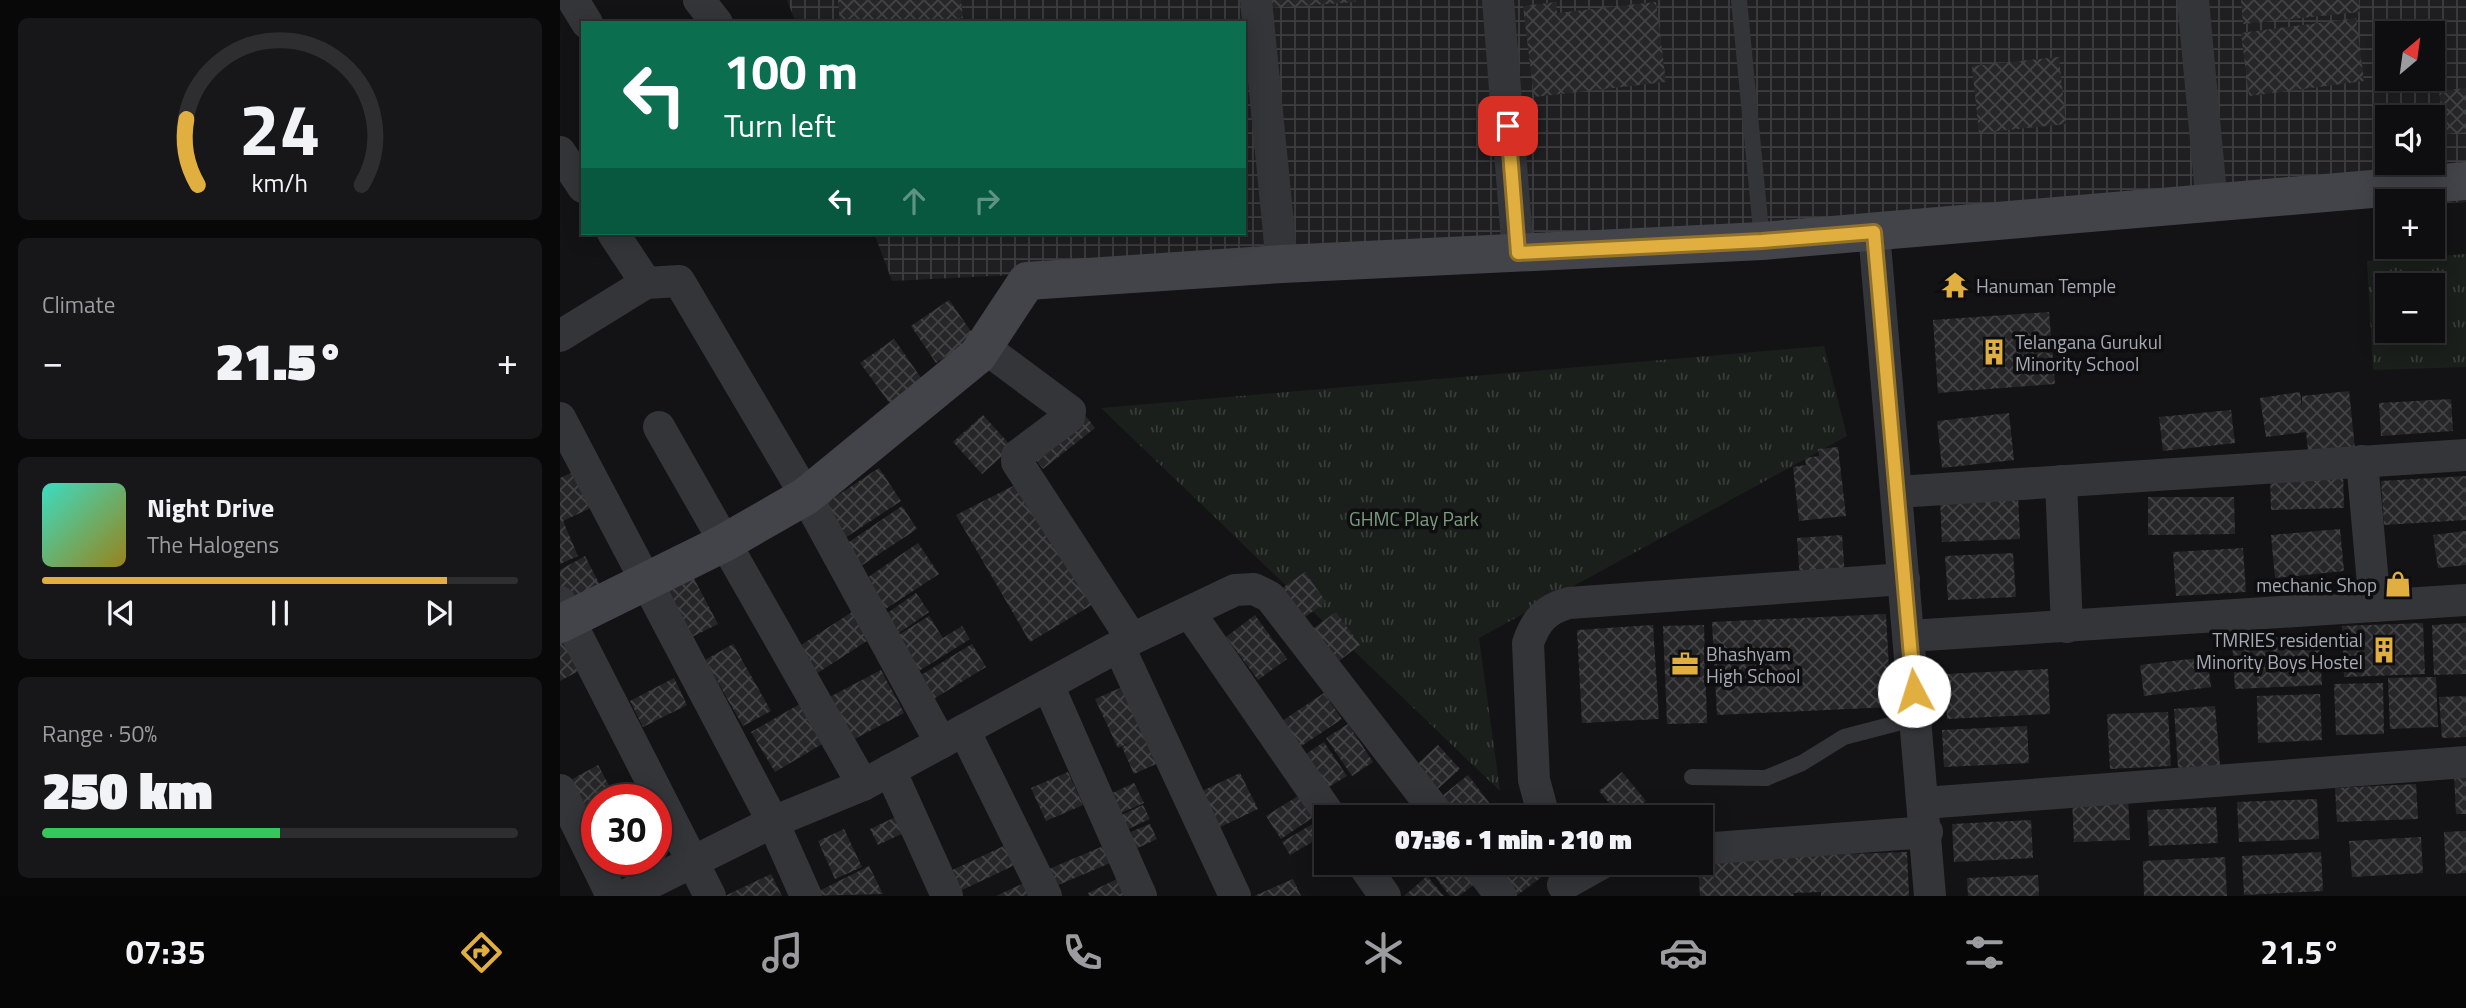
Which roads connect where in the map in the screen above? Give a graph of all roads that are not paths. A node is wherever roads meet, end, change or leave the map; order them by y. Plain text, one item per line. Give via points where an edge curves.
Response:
1 (573, 0) edge
2 (699, 0) edge
3 (1256, 0) edge
4 (1498, 0) edge
5 (1739, 0) edge
6 (2193, 0) edge
7 (586, 21) edge
8 (715, 21) edge
9 (560, 152) edge
10 (2466, 181) edge
11 (581, 184) edge
12 (2212, 205) junction
13 (1874, 232) junction
14 (614, 235) edge
15 (1762, 241) junction
16 (1518, 253) junction
17 (1282, 264) junction
18 (646, 282) junction
19 (560, 336) edge
20 (985, 348) junction
21 (560, 418) edge
22 (659, 428) dead end
23 (2466, 454) edge
24 (2362, 461) junction
25 (2061, 481) junction
26 (1897, 492) junction
27 (806, 496) junction
28 (724, 543) junction
29 (1904, 579) junction
30 (646, 581) junction
31 (2466, 600) edge
32 (2375, 606) junction
33 (1190, 613) junction
34 (563, 615) edge
35 (2067, 626) junction
36 (1909, 636) junction
37 (1125, 643) junction
38 (1048, 685) junction
39 (1917, 718) junction
40 (952, 737) junction
41 (2466, 762) edge
42 (1692, 777) dead end
43 (877, 778) junction
44 (560, 790) edge
45 (1323, 805) edge
46 (1431, 805) edge
47 (1541, 805) edge
48 (1925, 817) junction
49 (773, 822) junction
50 (1713, 847) edge
51 (692, 863) junction
52 (1370, 875) edge
53 (1485, 875) edge
54 (611, 896) edge
55 (624, 896) edge
56 (710, 896) edge
57 (806, 896) edge
58 (947, 896) edge
59 (1046, 896) edge
60 (1141, 896) edge
61 (1235, 896) edge
62 (1385, 896) edge
63 (1501, 896) edge
64 (1930, 896) edge

1 - 7 street
2 - 8 street
3 - 17 street
4 - 16 street
5 - 15 lane
6 - 12 street
9 - 11 street
10 - 12 street
12 - 13 street
13 - 15 street
13 - 26 street
14 - 18 street
15 - 16 street
16 - 17 street
17 - 20 street via 1027,281
18 - 19 street
18 - 27 street via 679,281
20 - 27 street
20 - 37 street via 1070,411 1017,456 1017,462
21 - 30 street
22 - 28 street
23 - 24 street
24 - 25 street
24 - 32 street
25 - 26 street
25 - 35 street
26 - 29 street
27 - 28 street
27 - 40 street
28 - 30 street
28 - 43 street
29 - 36 street
29 - 47 street via 1569,603 1545,613 1535,623 1528,643 1534,780
30 - 34 street
30 - 49 street
31 - 32 street
32 - 35 street
33 - 37 street
33 - 45 street
33 - 46 street via 1235,590 1254,589 1270,597
34 - 51 street
35 - 36 street
36 - 39 street
37 - 38 street
37 - 61 street
38 - 40 street
38 - 60 street
39 - 42 lane via 1844,737 1766,778
39 - 48 street
40 - 43 street
40 - 59 street
41 - 48 street
43 - 49 street
43 - 58 street
44 - 54 street
48 - 50 street
48 - 64 street
49 - 51 street
49 - 57 street
51 - 55 street
51 - 56 street
52 - 62 street
53 - 63 street

